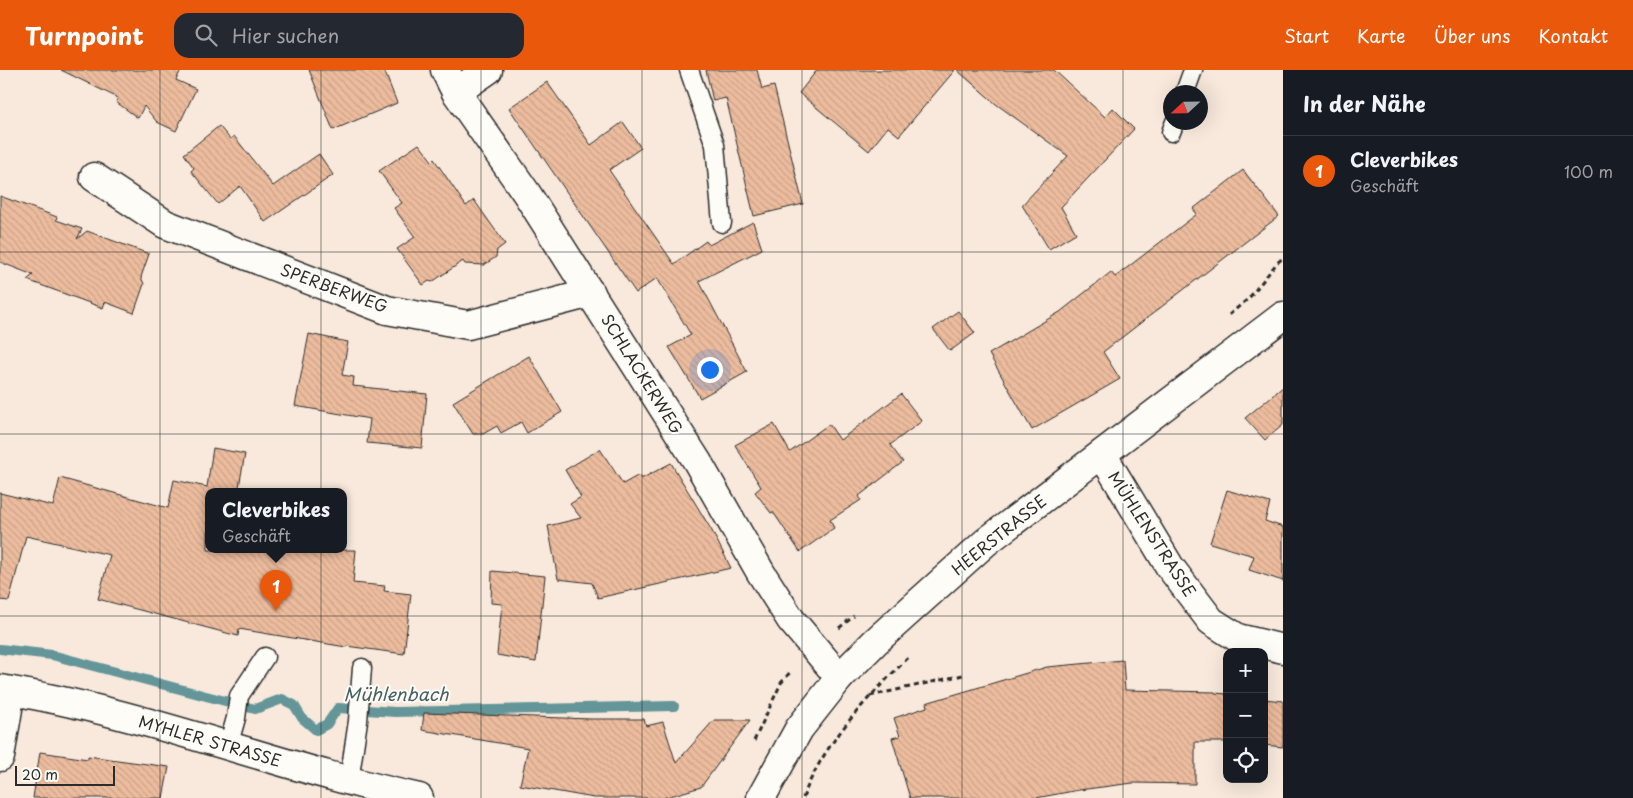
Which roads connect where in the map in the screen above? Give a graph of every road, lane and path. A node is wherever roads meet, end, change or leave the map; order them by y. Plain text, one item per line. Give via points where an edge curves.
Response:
1 (488, 70) edge
2 (689, 70) edge
3 (1193, 70) edge
4 (450, 81) edge
5 (1188, 85) edge
6 (94, 177) dead end
7 (722, 223) dead end
8 (590, 293) junction
9 (1283, 316) edge
10 (1102, 454) junction
11 (916, 649) dead end
12 (1283, 649) edge
13 (265, 657) dead end
14 (362, 668) dead end
15 (962, 675) dead end
16 (840, 677) junction
17 (6, 690) edge
18 (869, 696) junction
19 (228, 746) junction
20 (0, 757) edge
21 (349, 781) junction
22 (419, 798) edge
23 (761, 798) edge
24 (803, 798) edge

1 - 4 street
2 - 7 lane via 715,145
3 - 5 lane
4 - 8 street, SCHLACKERWEG
6 - 8 street, SPERBERWEG via 165,224 387,310 468,325
8 - 16 street, SCHLACKERWEG via 697,461 791,620
9 - 10 street, HEERSTRASSE
10 - 12 street, MÜHLENSTRASSE via 1170,567 1211,622 1238,638
10 - 16 street, HEERSTRASSE via 986,542
11 - 18 path
13 - 19 lane via 239,696
14 - 21 lane via 361,699
15 - 18 path
16 - 23 street, HEERSTRASSE via 799,729
17 - 19 street, MYHLER STRASSE via 68,701
17 - 20 street
18 - 24 path via 826,753
19 - 21 street, MYHLER STRASSE
21 - 22 street, MYHLER STRASSE

